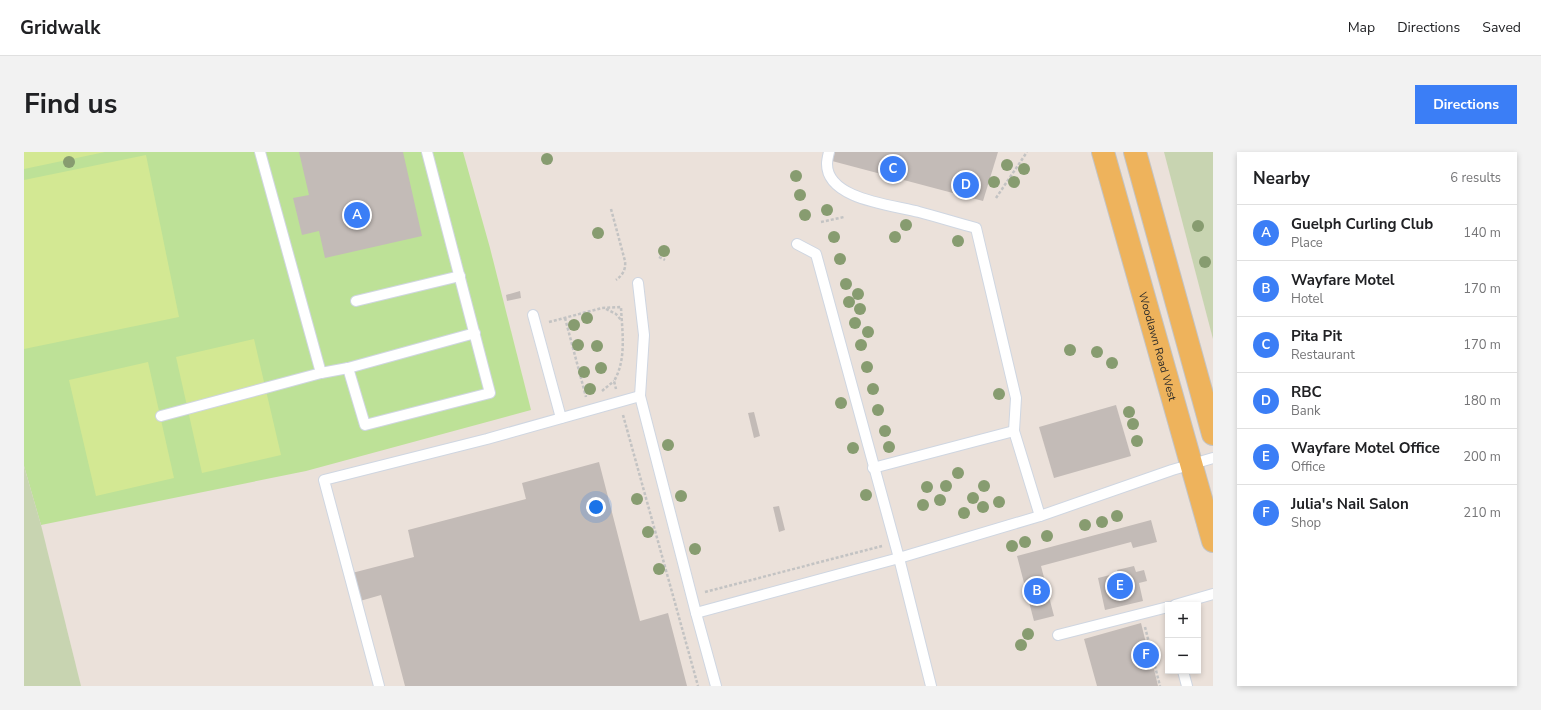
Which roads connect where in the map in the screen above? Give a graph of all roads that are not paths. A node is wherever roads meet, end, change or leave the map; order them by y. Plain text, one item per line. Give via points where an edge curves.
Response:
1 (260, 152) edge
2 (427, 152) edge
3 (829, 152) edge
4 (1103, 152) edge
5 (1135, 152) edge
6 (797, 244) dead end
7 (460, 276) junction
8 (638, 282) dead end
9 (356, 301) dead end
10 (533, 315) dead end
11 (474, 333) junction
12 (348, 368) junction
13 (321, 373) junction
14 (640, 396) junction
15 (160, 416) dead end
16 (561, 418) junction
17 (1014, 431) junction
18 (1213, 434) edge
19 (1213, 458) edge
20 (1191, 464) junction
21 (873, 468) junction
22 (1040, 516) junction
23 (1213, 541) edge
24 (899, 558) junction
25 (1213, 594) edge
26 (1188, 602) edge
27 (1165, 609) edge
28 (696, 613) junction
29 (1058, 635) dead end
30 (1184, 674) edge
31 (379, 686) edge
32 (716, 686) edge
33 (931, 686) edge
34 (1187, 686) edge

1 - 13 lane
2 - 7 lane
3 - 17 lane via 829,174 835,182 853,195 976,228 1016,398
4 - 20 main road, Woodlawn Road West
5 - 18 main road
6 - 21 lane via 816,254
7 - 9 lane
7 - 11 lane
8 - 14 lane via 644,335
10 - 16 lane
11 - 12 lane
11 - 12 lane via 490,393 365,426
12 - 13 lane
13 - 15 lane
14 - 16 lane
14 - 28 lane
16 - 31 lane via 324,480
17 - 21 lane
17 - 22 lane
19 - 20 lane
20 - 22 lane
20 - 23 main road, Woodlawn Road West
21 - 24 lane
22 - 24 lane
24 - 28 lane
24 - 33 lane
25 - 26 lane
27 - 29 lane
28 - 32 lane
30 - 34 lane

